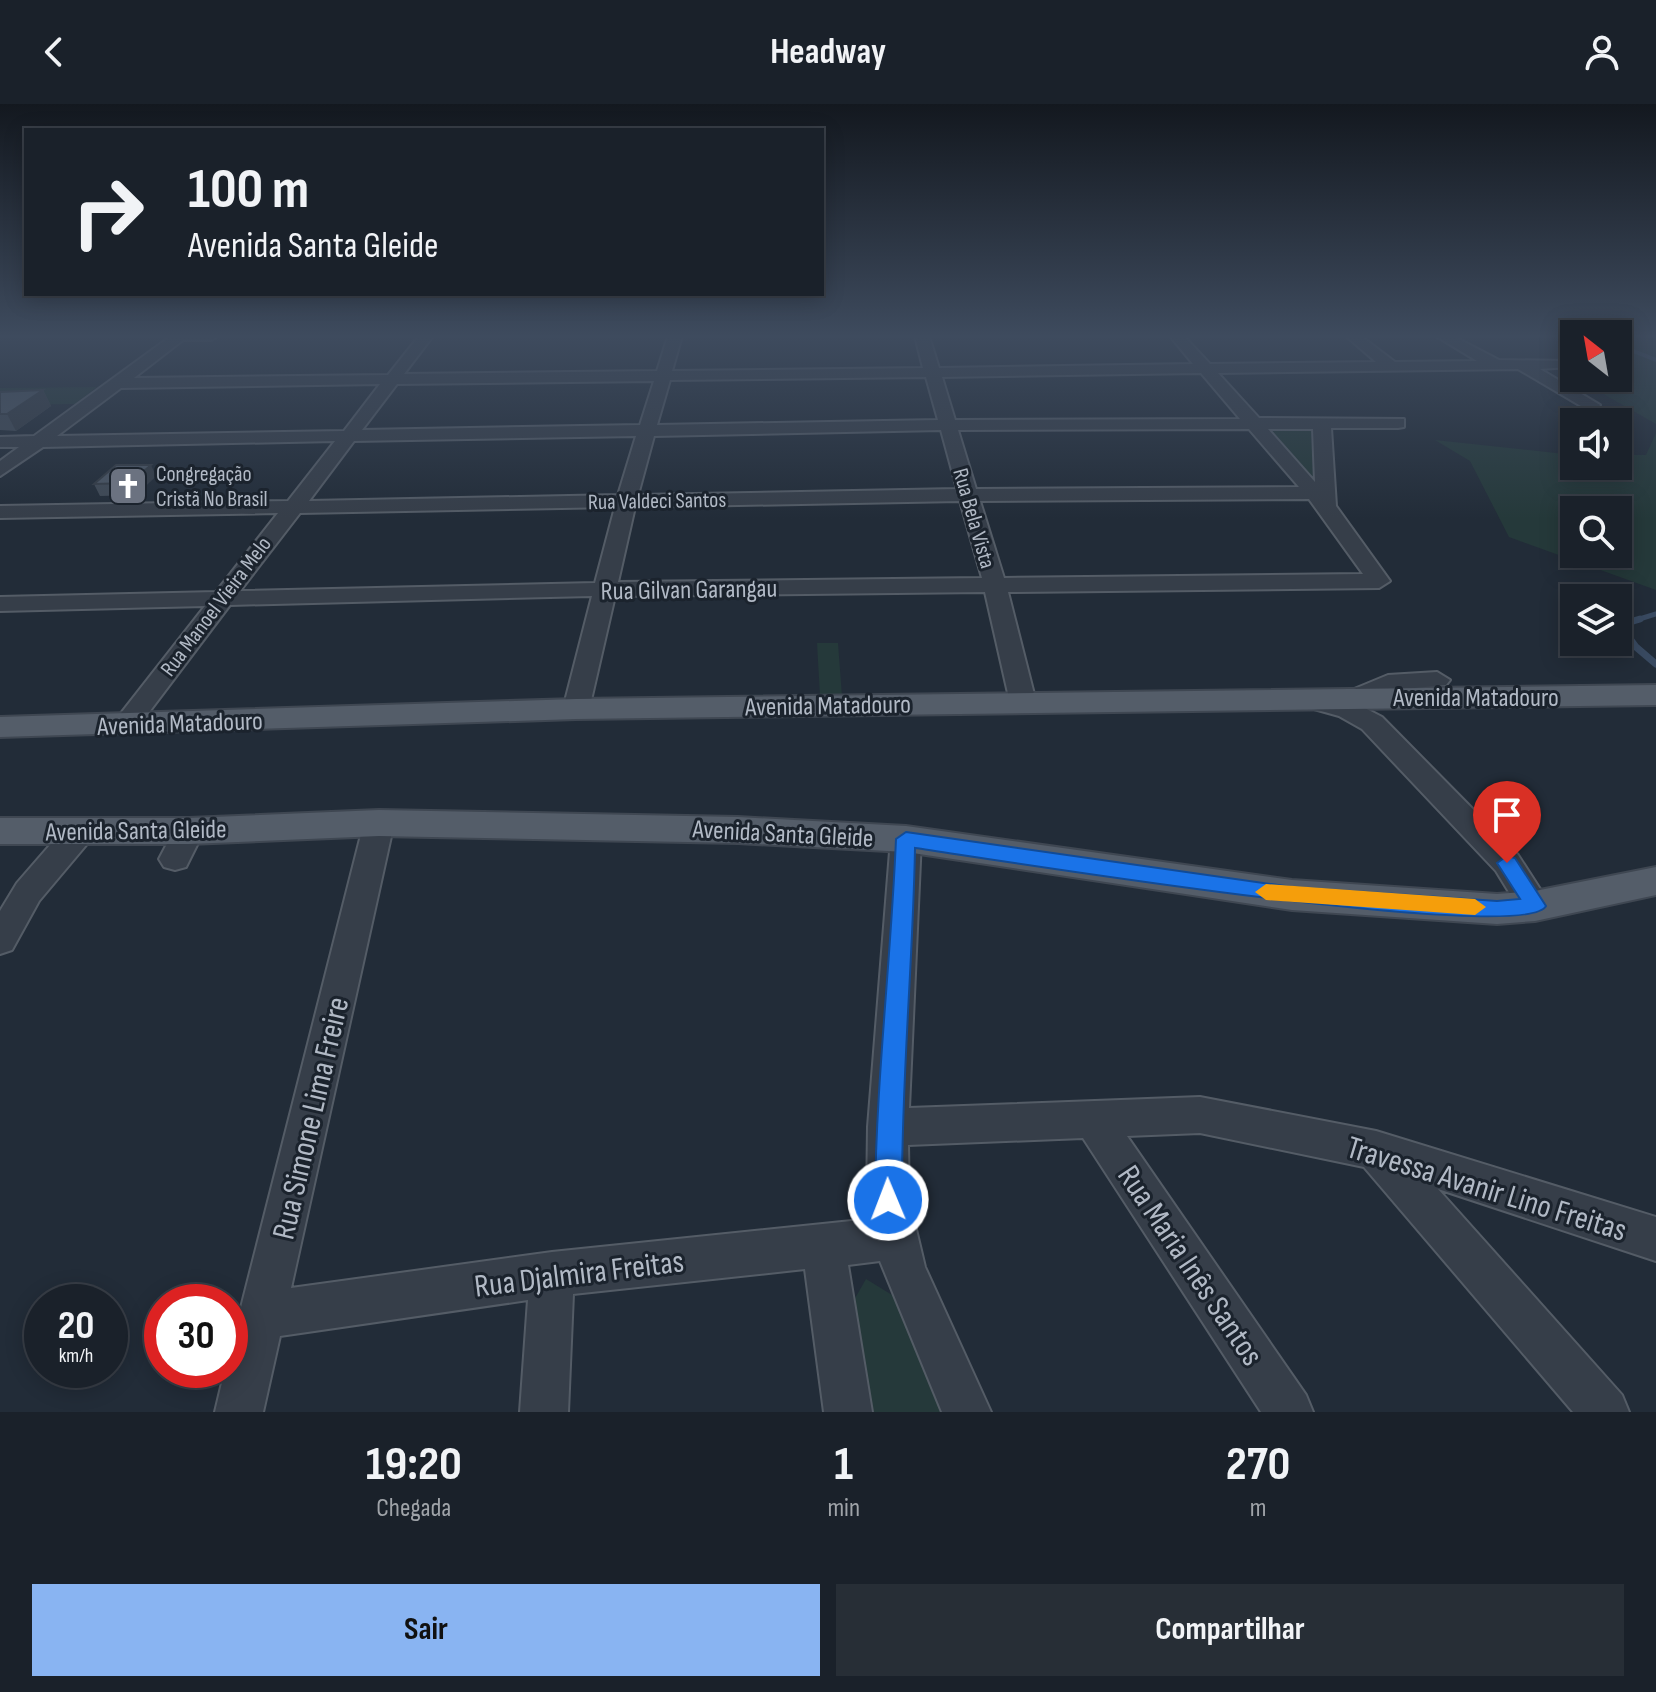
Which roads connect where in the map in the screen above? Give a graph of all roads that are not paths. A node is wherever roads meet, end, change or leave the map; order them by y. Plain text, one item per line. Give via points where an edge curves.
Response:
1 (97, 397) edge
2 (377, 397) edge
3 (656, 397) edge
4 (939, 397) edge
5 (1232, 397) edge
6 (1578, 397) edge
7 (1592, 405) dead end
8 (1254, 423) junction
9 (1398, 423) dead end
10 (1322, 424) junction
11 (948, 425) junction
12 (647, 431) junction
13 (346, 436) junction
14 (39, 441) junction
15 (0, 442) edge
16 (0, 470) edge
17 (969, 495) junction
18 (1320, 500) junction
19 (626, 501) junction
20 (290, 507) junction
21 (0, 512) edge
22 (995, 586) junction
23 (607, 589) junction
24 (218, 601) junction
25 (0, 604) edge
26 (1437, 680) dead end
27 (1656, 695) edge
28 (1356, 698) junction
29 (1316, 701) junction
30 (1023, 702) junction
31 (576, 709) junction
32 (124, 726) junction
33 (0, 727) edge
34 (379, 823) junction
35 (81, 830) junction
36 (0, 831) edge
37 (906, 839) junction
38 (1656, 881) edge
39 (1535, 906) junction
40 (0, 941) edge
41 (1092, 1118) junction
42 (888, 1127) junction
43 (1376, 1150) junction
44 (894, 1238) junction
45 (1656, 1239) edge
46 (823, 1244) junction
47 (552, 1274) junction
48 (264, 1315) junction
49 (239, 1412) edge
50 (544, 1412) edge
51 (848, 1412) edge
52 (967, 1412) edge
53 (1289, 1412) edge
54 (1605, 1412) edge

1 - 14 street
2 - 13 street, Rua Manoel Vieira Melo
3 - 12 street
4 - 11 street, Rua Bela Vista
5 - 8 street
6 - 7 street
8 - 10 street
8 - 11 street
8 - 18 street
9 - 10 street
10 - 18 street
11 - 12 street
11 - 17 street, Rua Bela Vista
12 - 13 street
12 - 19 street
13 - 14 street
13 - 20 street, Rua Manoel Vieira Melo
14 - 15 street
14 - 16 street
17 - 18 street, Rua Valdeci Santos
17 - 19 street, Rua Valdeci Santos
17 - 22 street, Rua Bela Vista
18 - 22 street, Rua Gilvan Garangau via 1379,581
19 - 20 street, Rua Valdeci Santos
19 - 23 street
20 - 21 street, Rua Valdeci Santos
20 - 24 street, Rua Manoel Vieira Melo
22 - 23 street, Rua Gilvan Garangau
22 - 30 street, Rua Bela Vista
23 - 24 street, Rua Gilvan Garangau
23 - 31 street
24 - 25 street, Rua Gilvan Garangau
24 - 32 street, Rua Manoel Vieira Melo
26 - 28 street via 1388,683
27 - 28 main road, Avenida Matadouro
28 - 29 main road, Avenida Matadouro
29 - 30 main road, Avenida Matadouro
29 - 39 street via 1372,723 1507,863
30 - 31 main road, Avenida Matadouro
31 - 32 main road, Avenida Matadouro
32 - 33 main road, Avenida Matadouro
34 - 35 main road, Avenida Santa Gleide via 182,845
34 - 37 main road, Avenida Santa Gleide
34 - 48 street, Rua Simone Lima Freire
35 - 36 main road, Avenida Santa Gleide
35 - 40 street via 28,892
37 - 39 main road, Avenida Santa Gleide via 1292,895 1497,909
37 - 42 street
38 - 39 main road, Avenida Santa Gleide
41 - 42 street, Travessa Avanir Lino Freitas
41 - 43 street, Travessa Avanir Lino Freitas via 1200,1115
41 - 53 street, Rua Maria Inês Santos
42 - 44 street
43 - 45 street, Travessa Avanir Lino Freitas
43 - 54 street
44 - 46 street, Rua Djalmira Freitas
44 - 52 street
46 - 47 street, Rua Djalmira Freitas
46 - 51 street
47 - 48 street, Rua Djalmira Freitas
47 - 50 street
48 - 49 street, Rua Simone Lima Freire

